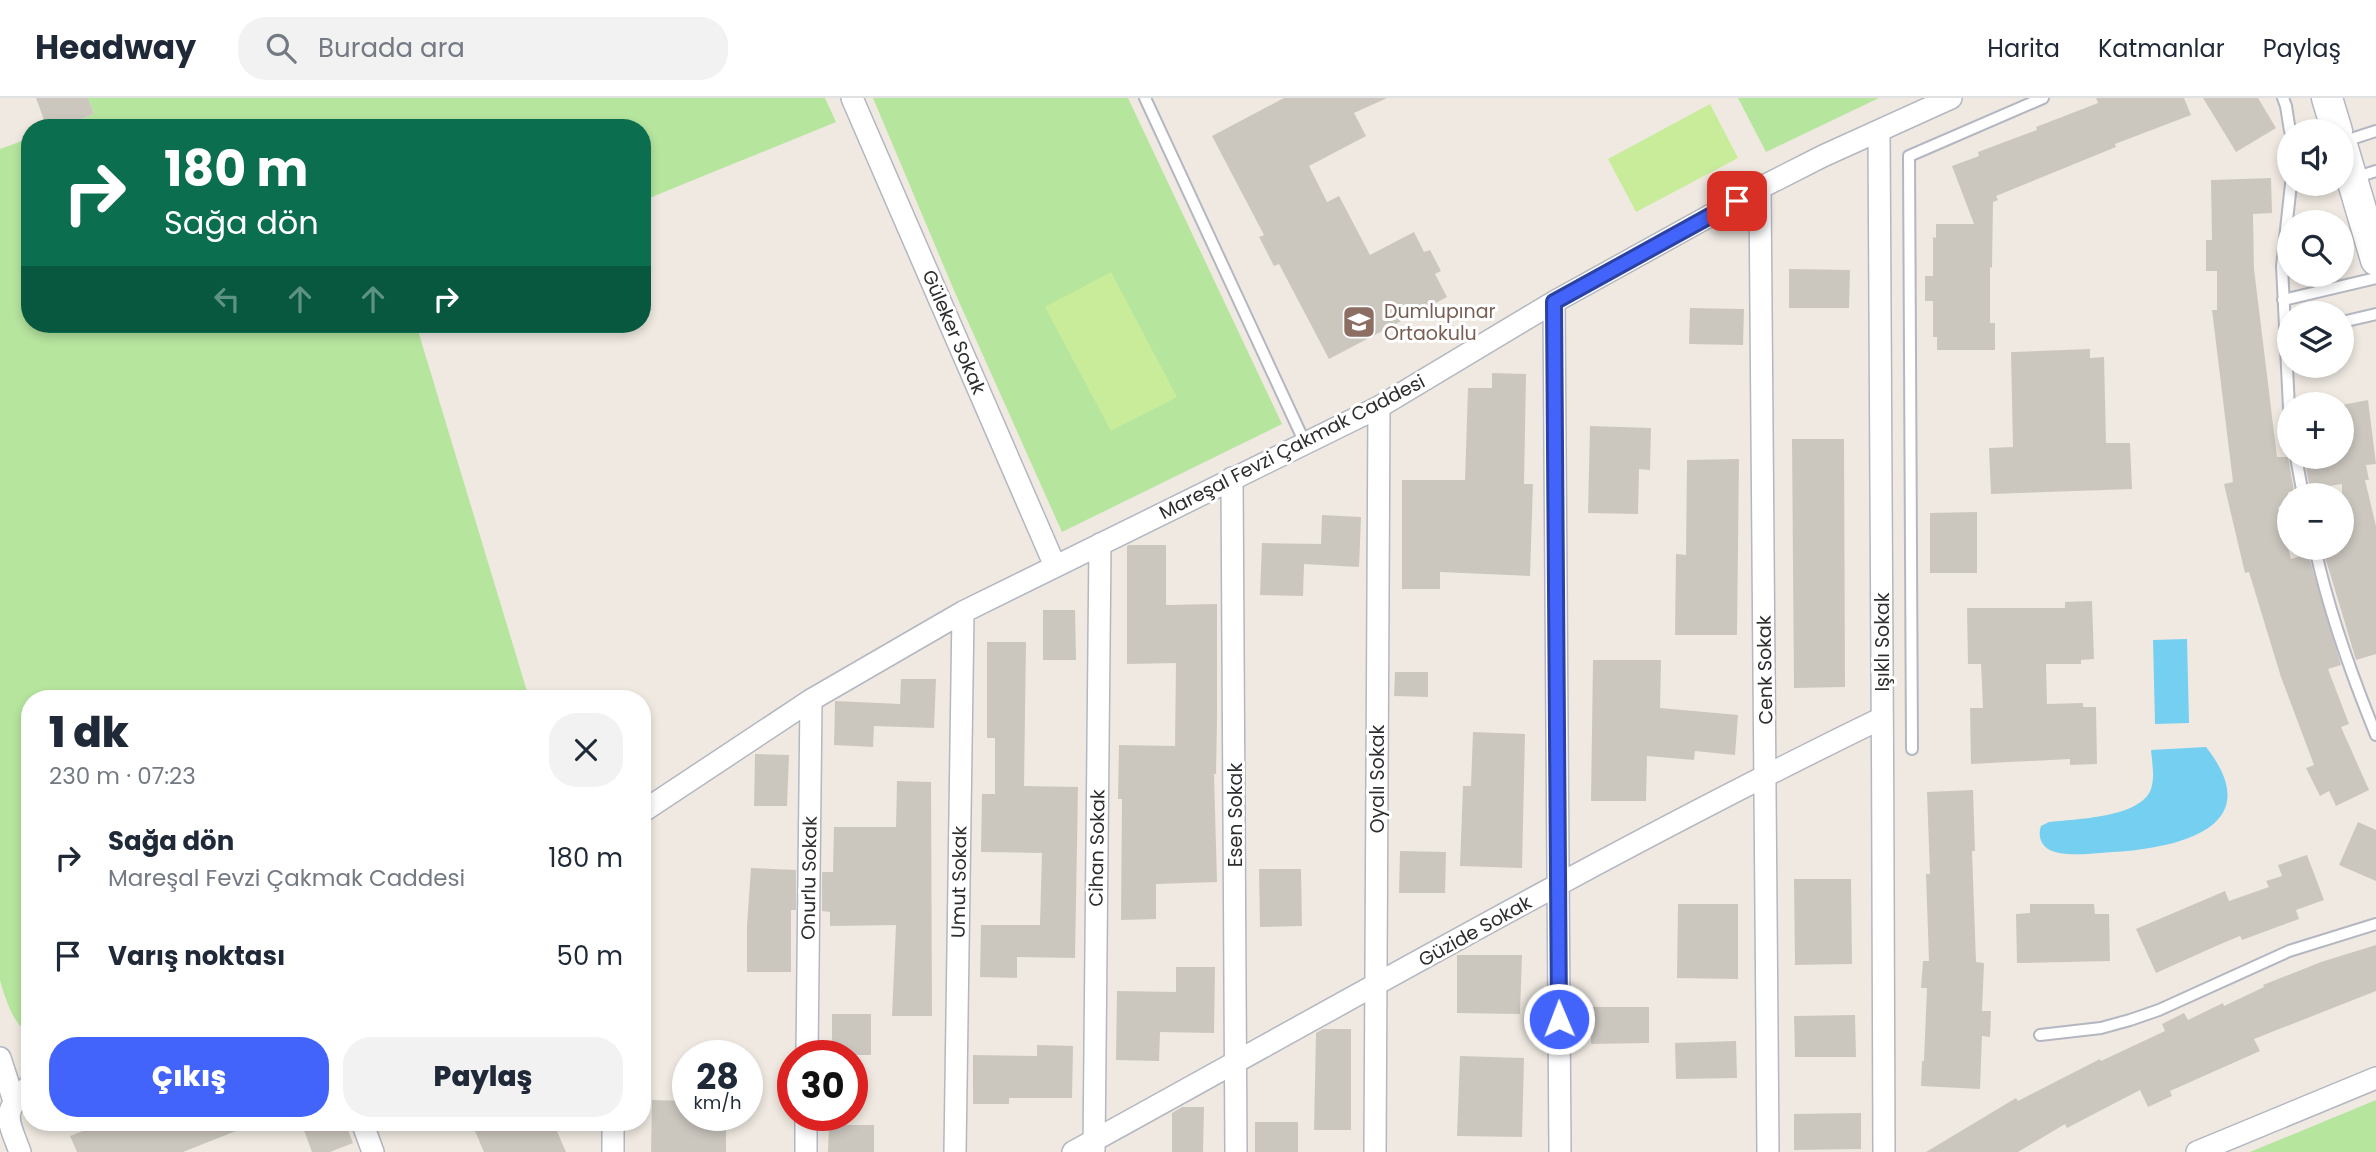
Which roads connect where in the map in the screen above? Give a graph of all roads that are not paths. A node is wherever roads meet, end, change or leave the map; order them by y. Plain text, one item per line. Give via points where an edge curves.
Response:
1 (852, 98) edge
2 (1145, 98) edge
3 (1951, 98) edge
4 (2043, 98) edge
5 (2283, 98) edge
6 (2327, 98) edge
7 (2288, 119) edge
8 (2333, 119) edge
9 (2376, 131) edge
10 (1879, 132) junction
11 (2354, 139) edge
12 (2364, 175) edge
13 (1760, 188) junction
14 (2290, 196) edge
15 (2376, 260) edge
16 (2376, 278) edge
17 (2283, 300) joint
18 (1554, 302) junction
19 (2376, 314) edge
20 (2354, 319) edge
21 (1379, 407) junction
22 (1305, 443) junction
23 (1232, 478) junction
24 (1100, 544) junction
25 (2318, 560) edge
26 (1055, 566) junction
27 (963, 612) junction
28 (811, 700) junction
29 (1882, 718) junction
30 (2376, 735) edge
31 (1912, 749) dead end
32 (1766, 775) junction
33 (651, 806) edge
34 (1558, 885) junction
35 (2376, 924) edge
36 (1376, 986) junction
37 (2040, 1035) dead end
38 (807, 1040) edge
39 (0, 1058) edge
40 (1237, 1063) junction
41 (2376, 1078) edge
42 (21, 1094) edge
43 (14, 1101) junction
44 (365, 1131) edge
45 (613, 1131) edge
46 (807, 1131) edge
47 (1094, 1146) edge
48 (20, 1152) edge
49 (373, 1152) edge
50 (613, 1152) edge
51 (806, 1152) edge
52 (954, 1152) edge
53 (1073, 1152) edge
54 (1236, 1152) edge
55 (1375, 1152) edge
56 (1560, 1152) edge
57 (1768, 1152) edge
58 (1884, 1152) edge
59 (2197, 1152) edge

1 - 26 street, Güleker Sokak
2 - 22 lane
3 - 10 street, Mareşal Fevzi Çakmak Caddesi
4 - 31 lane via 1909,156
5 - 7 lane
6 - 8 street
9 - 11 lane
10 - 13 street, Mareşal Fevzi Çakmak Caddesi
10 - 29 street, Işıklı Sokak
12 - 15 street
13 - 18 street, Mareşal Fevzi Çakmak Caddesi
13 - 32 street, Cenk Sokak
14 - 17 lane
16 - 17 lane
18 - 21 street, Mareşal Fevzi Çakmak Caddesi
18 - 34 street
19 - 20 lane
21 - 22 street, Mareşal Fevzi Çakmak Caddesi
21 - 36 street, Oyalı Sokak
22 - 23 street, Mareşal Fevzi Çakmak Caddesi
23 - 24 street, Mareşal Fevzi Çakmak Caddesi
23 - 40 street, Esen Sokak
24 - 26 street, Mareşal Fevzi Çakmak Caddesi
24 - 47 street, Cihan Sokak
25 - 30 lane via 2335,623
26 - 27 street, Mareşal Fevzi Çakmak Caddesi
27 - 28 street, Mareşal Fevzi Çakmak Caddesi
27 - 52 street, Umut Sokak
28 - 33 street, Mareşal Fevzi Çakmak Caddesi
28 - 38 street, Onurlu Sokak
29 - 32 street, Güzide Sokak
29 - 58 street, Işıklı Sokak
32 - 34 street, Güzide Sokak
32 - 57 street, Cenk Sokak
34 - 36 street, Güzide Sokak
34 - 56 street
35 - 37 lane via 2289,951 2130,1020
36 - 40 street, Güzide Sokak
36 - 55 street, Oyalı Sokak
39 - 43 street
40 - 47 street, Güzide Sokak
40 - 54 street, Esen Sokak
41 - 59 street
42 - 43 street
43 - 48 street via 8,1119
44 - 49 street
45 - 50 street
46 - 51 street
47 - 53 street, Güzide Sokak

